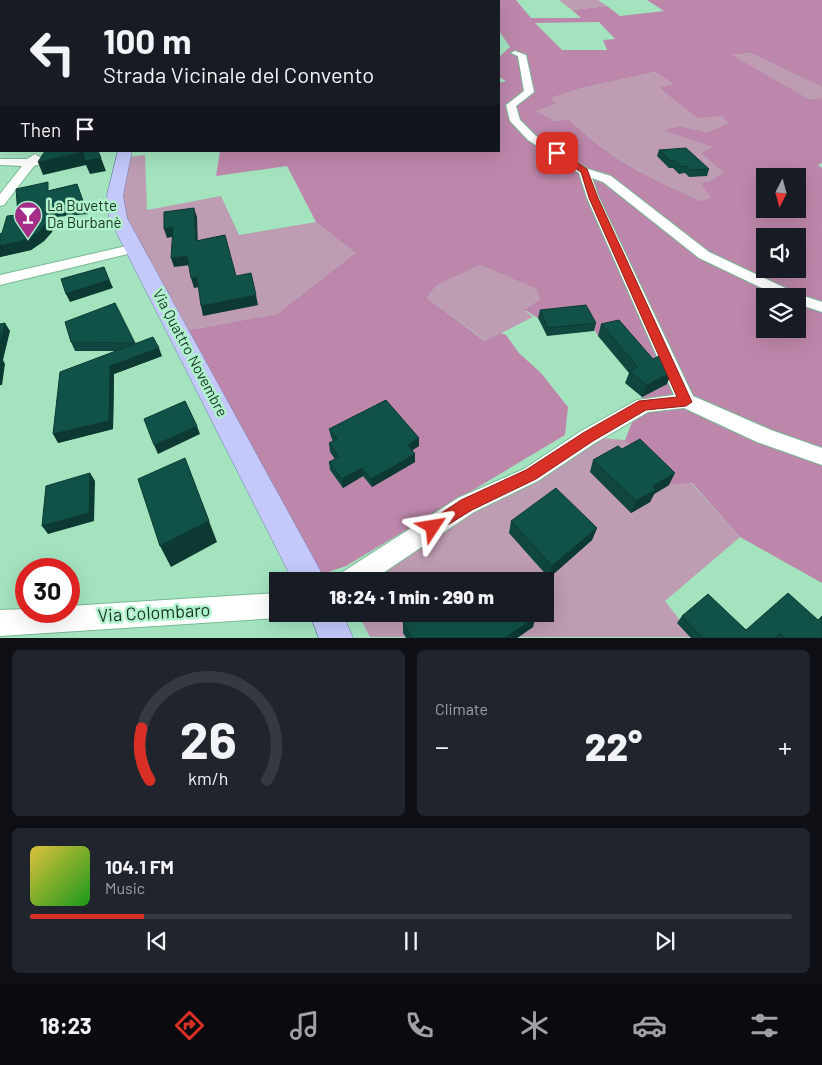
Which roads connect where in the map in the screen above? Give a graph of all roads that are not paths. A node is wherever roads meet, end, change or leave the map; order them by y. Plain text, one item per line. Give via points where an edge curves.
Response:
1 (515, 53) dead end
2 (39, 152) edge
3 (79, 152) edge
4 (125, 152) edge
5 (0, 162) edge
6 (31, 162) junction
7 (584, 171) junction
8 (0, 202) edge
9 (135, 248) junction
10 (0, 280) edge
11 (770, 288) edge
12 (806, 301) edge
13 (822, 307) edge
14 (686, 402) junction
15 (822, 457) edge
16 (305, 572) edge
17 (364, 572) edge
18 (269, 606) edge
19 (0, 622) edge
20 (329, 622) edge
21 (336, 638) edge

1 - 7 street via 522,55 529,92 511,105 515,121 532,138
2 - 6 street
3 - 6 street
4 - 9 main road, Via Quattro Novembre via 115,195 118,218
5 - 6 street
6 - 8 street
7 - 11 street via 607,179 704,255
7 - 14 street via 593,198
9 - 10 street
9 - 16 main road, Via Quattro Novembre
12 - 13 street
14 - 15 street
14 - 17 street via 644,405 531,475 466,505
18 - 19 street, Via Colombaro
20 - 21 main road

